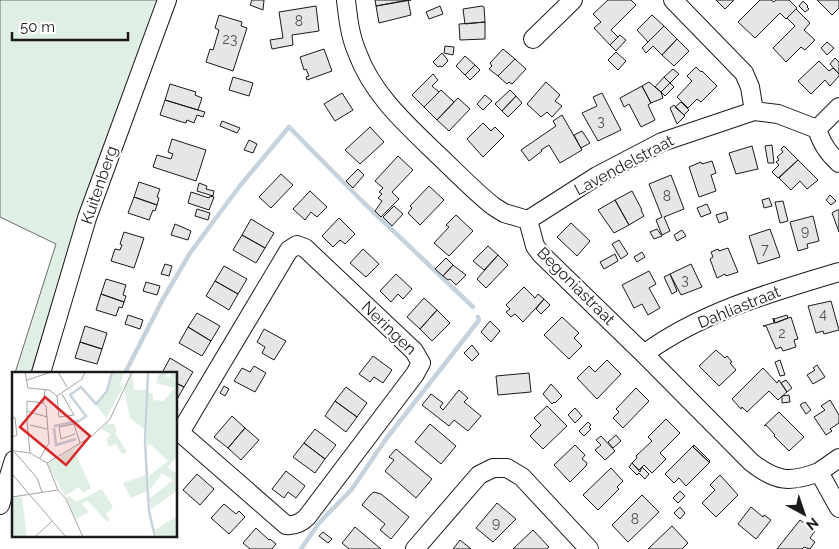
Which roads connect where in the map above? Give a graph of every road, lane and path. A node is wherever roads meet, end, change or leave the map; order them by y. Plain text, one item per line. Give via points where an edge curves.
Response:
1 (167, 0) edge
2 (346, 0) edge
3 (573, 0) edge
4 (673, 0) edge
5 (533, 39) dead end
6 (839, 107) edge
7 (754, 111) junction
8 (817, 129) junction
9 (839, 164) edge
10 (528, 220) junction
11 (839, 272) edge
12 (644, 354) junction
13 (43, 372) edge
14 (178, 430) edge
15 (839, 458) edge
16 (12, 466) edge
17 (819, 472) junction
18 (0, 505) edge
19 (839, 508) edge
20 (415, 549) edge
21 (589, 549) edge

1 - 13 street, Kuitenberg via 87,218
2 - 10 street via 357,53 366,73 389,106 493,206
3 - 5 street
4 - 7 street via 744,73
6 - 8 street
7 - 8 street via 778,114
7 - 10 street, Lavendelstraat via 662,142 597,176
8 - 9 street via 828,152
10 - 12 street, Begoniastraat via 535,246 541,254
11 - 12 street, Dahliastraat via 754,298 686,328
12 - 17 street, Begoniastraat via 762,470 788,479 800,479
14 - 14 street, Neringen via 286,525 297,524 306,517 421,364 414,351 305,248 297,245 289,250
15 - 17 street, Begoniastraat
16 - 18 street
17 - 19 street
20 - 21 street via 479,474 493,468 508,468 522,478

